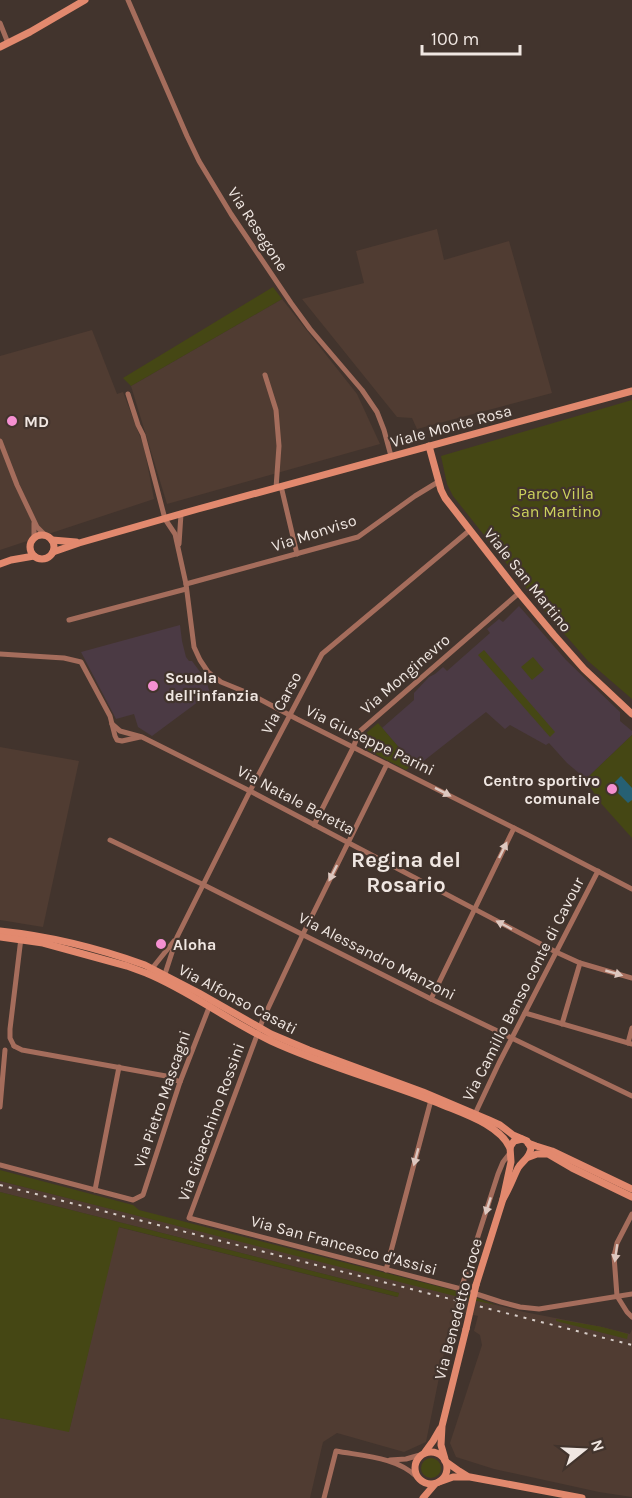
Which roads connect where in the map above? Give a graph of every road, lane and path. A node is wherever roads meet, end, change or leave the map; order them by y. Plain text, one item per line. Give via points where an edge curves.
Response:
1 (85, 0) edge
2 (128, 0) edge
3 (0, 23) edge
4 (8, 43) junction
5 (0, 47) edge
6 (265, 375) dead end
7 (632, 391) edge
8 (128, 394) dead end
9 (0, 441) edge
10 (429, 446) junction
11 (391, 456) junction
12 (438, 482) junction
13 (279, 487) junction
14 (181, 514) junction
15 (165, 519) junction
16 (34, 521) junction
17 (470, 530) junction
18 (45, 535) junction
19 (34, 539) junction
20 (52, 540) junction
21 (79, 543) junction
22 (30, 546) junction
23 (179, 551) junction
24 (53, 552) junction
25 (297, 554) junction
26 (34, 556) junction
27 (11, 560) junction
28 (0, 564) edge
29 (186, 587) junction
30 (519, 593) junction
31 (69, 620) dead end
32 (0, 654) edge
33 (632, 714) edge
34 (290, 716) junction
35 (112, 724) junction
36 (142, 737) junction
37 (353, 748) junction
38 (387, 764) junction
39 (250, 791) junction
40 (314, 825) junction
41 (514, 828) junction
42 (110, 840) dead end
43 (348, 843) junction
44 (598, 871) junction
45 (204, 885) junction
46 (632, 889) edge
47 (474, 909) junction
48 (0, 931) edge
49 (303, 934) junction
50 (21, 936) junction
51 (0, 937) edge
52 (177, 937) junction
53 (556, 952) junction
54 (580, 963) junction
55 (151, 971) junction
56 (164, 978) junction
57 (632, 978) edge
58 (431, 999) junction
59 (210, 1004) junction
60 (525, 1013) junction
61 (562, 1024) junction
62 (632, 1028) edge
63 (259, 1031) junction
64 (512, 1039) junction
65 (630, 1043) edge
66 (14, 1046) junction
67 (2, 1051) edge
68 (119, 1067) junction
69 (180, 1082) junction
70 (632, 1096) edge
71 (430, 1100) junction
72 (0, 1107) edge
73 (474, 1116) junction
74 (525, 1141) junction
75 (510, 1151) junction
76 (528, 1158) junction
77 (0, 1166) edge
78 (632, 1189) edge
79 (95, 1190) junction
80 (632, 1197) edge
81 (504, 1199) junction
82 (632, 1214) edge
83 (189, 1218) joint
84 (386, 1270) junction
85 (461, 1289) junction
86 (632, 1294) edge
87 (617, 1296) junction
88 (632, 1317) edge
89 (442, 1426) junction
90 (422, 1454) junction
91 (389, 1460) junction
92 (445, 1460) junction
93 (470, 1477) junction
94 (419, 1480) junction
95 (438, 1482) junction
96 (324, 1498) edge
97 (423, 1498) edge
98 (582, 1498) edge

1 - 4 main road
2 - 11 street, Via Resegone via 199,161 291,303 377,412
3 - 4 street
4 - 5 main road
6 - 13 street via 276,410
7 - 10 main road, Viale Monte Rosa
8 - 15 street, Via Giuseppe Parini
9 - 16 street
10 - 11 main road, Viale Monte Rosa
10 - 12 main road, Viale San Martino
11 - 13 main road, Viale Monte Rosa
12 - 17 main road, Viale San Martino
12 - 25 street, Via Monviso via 358,537
13 - 14 main road, Viale Monte Rosa
13 - 25 street
14 - 15 main road, Viale Monte Rosa
14 - 23 street, Via Giuseppe Parini
15 - 21 main road, Viale Monte Rosa
15 - 23 street, Via Giuseppe Parini via 175,534
16 - 18 street
16 - 19 street
17 - 30 main road, Viale San Martino
17 - 34 street, Via Carso via 322,654
18 - 19 main road
18 - 20 main road, Viale Monte Rosa
19 - 22 main road, Viale Monte Rosa
20 - 21 main road, Viale Monte Rosa
20 - 24 main road
21 - 24 main road, Viale Monte Rosa
22 - 26 main road
22 - 27 main road, Viale Monte Rosa
23 - 29 street, Via Giuseppe Parini
24 - 26 main road, Viale Monte Rosa via 43,560
25 - 29 street, Via Monviso
26 - 27 main road, Viale Monte Rosa
27 - 28 main road, Viale Monte Rosa
29 - 31 street, Via Monviso
29 - 34 street, Via Giuseppe Parini via 195,647 208,672
30 - 33 main road, Viale San Martino via 584,669
30 - 37 street, Via Monginevro via 359,732
32 - 35 street, Via Natale Beretta via 81,662
34 - 37 street, Via Giuseppe Parini
34 - 39 street, Via Carso
35 - 36 street, Via Natale Beretta via 120,731
35 - 36 street, Via Natale Beretta via 117,740
36 - 39 street, Via Natale Beretta
37 - 38 street, Via Giuseppe Parini
37 - 40 street, Via Monginevro
38 -> 41 street, Via Giuseppe Parini
38 - 43 street, Via Gioacchino Rossini
39 - 40 street, Via Natale Beretta
39 - 45 street, Via Carso
40 - 43 street, Via Natale Beretta
41 - 44 street, Via Giuseppe Parini
47 -> 41 street
42 - 45 street, Via Alessandro Manzoni
43 - 47 street, Via Natale Beretta
43 -> 49 street, Via Gioacchino Rossini
44 - 46 street, Via Giuseppe Parini
44 - 53 street, Via Camillo Benso conte di Cavour
45 - 49 street, Via Alessandro Manzoni
45 - 52 street, Via Carso
53 -> 47 street, Via Natale Beretta
47 - 58 street
48 - 50 main road, Via Alfonso Casati
49 - 58 street, Via Alessandro Manzoni
49 - 63 street, Via Gioacchino Rossini
50 - 51 main road, Via Alfonso Casati
50 - 55 main road, Via Alfonso Casati via 58,940 129,959
50 - 66 street via 10,1029
52 - 55 street, Via Carso
52 - 56 street, Via Carso
53 - 54 street, Via Natale Beretta
53 - 60 street, Via Camillo Benso conte di Cavour
54 -> 57 street, Via Natale Beretta
54 - 61 street
55 - 56 main road, Via Alfonso Casati
56 - 59 main road, Via Alfonso Casati
58 - 64 street, Via Alessandro Manzoni
59 - 63 main road, Via Alfonso Casati
59 - 69 street, Via Pietro Mascagni
60 - 61 street
60 - 64 street, Via Camillo Benso conte di Cavour
61 - 65 street
62 - 65 street
63 - 71 main road, Via Alfonso Casati via 268,1040 315,1060
63 - 73 main road, Via Alfonso Casati via 410,1087
63 - 83 street, Via Gioacchino Rossini
64 - 70 street, Via Alessandro Manzoni
64 - 73 street, Via Camillo Benso conte di Cavour
66 - 67 street
66 - 68 street
67 - 72 street
68 - 69 street
68 - 79 street
69 - 79 street, Via Pietro Mascagni via 143,1195 133,1200
71 - 73 main road, Via Alfonso Casati
71 -> 84 street
73 - 74 main road, Via Alfonso Casati via 500,1125
73 - 75 main road, Via Alfonso Casati via 498,1132
74 - 75 main road via 514,1141
74 - 76 main road via 531,1148
74 - 78 main road, Via Alfonso Casati
75 - 76 main road via 516,1160
75 - 81 main road, Via Benedetto Croce
75 -> 85 street via 498,1174
76 - 80 main road via 548,1154
76 - 81 main road, Via Benedetto Croce via 518,1169
77 - 79 street
81 - 89 main road, Via Benedetto Croce, bridge via 476,1285
82 -> 87 street via 614,1256
83 - 84 street, Via San Francesco d'Assisi
84 - 85 street, Via San Francesco d'Assisi
85 - 87 street, Via San Francesco d'Assisi via 539,1309
86 - 87 street, Via San Francesco d'Assisi
87 - 88 street
89 - 90 main road, Via Benedetto Croce
89 - 92 main road, Via Benedetto Croce
90 - 91 street
90 - 92 main road via 434,1451
90 - 94 main road via 414,1464
91 - 94 street
91 - 96 street via 336,1450
92 - 93 main road
92 - 95 main road via 447,1470
93 - 95 main road
93 - 98 main road
94 - 95 main road
94 - 97 main road
95 - 97 main road

